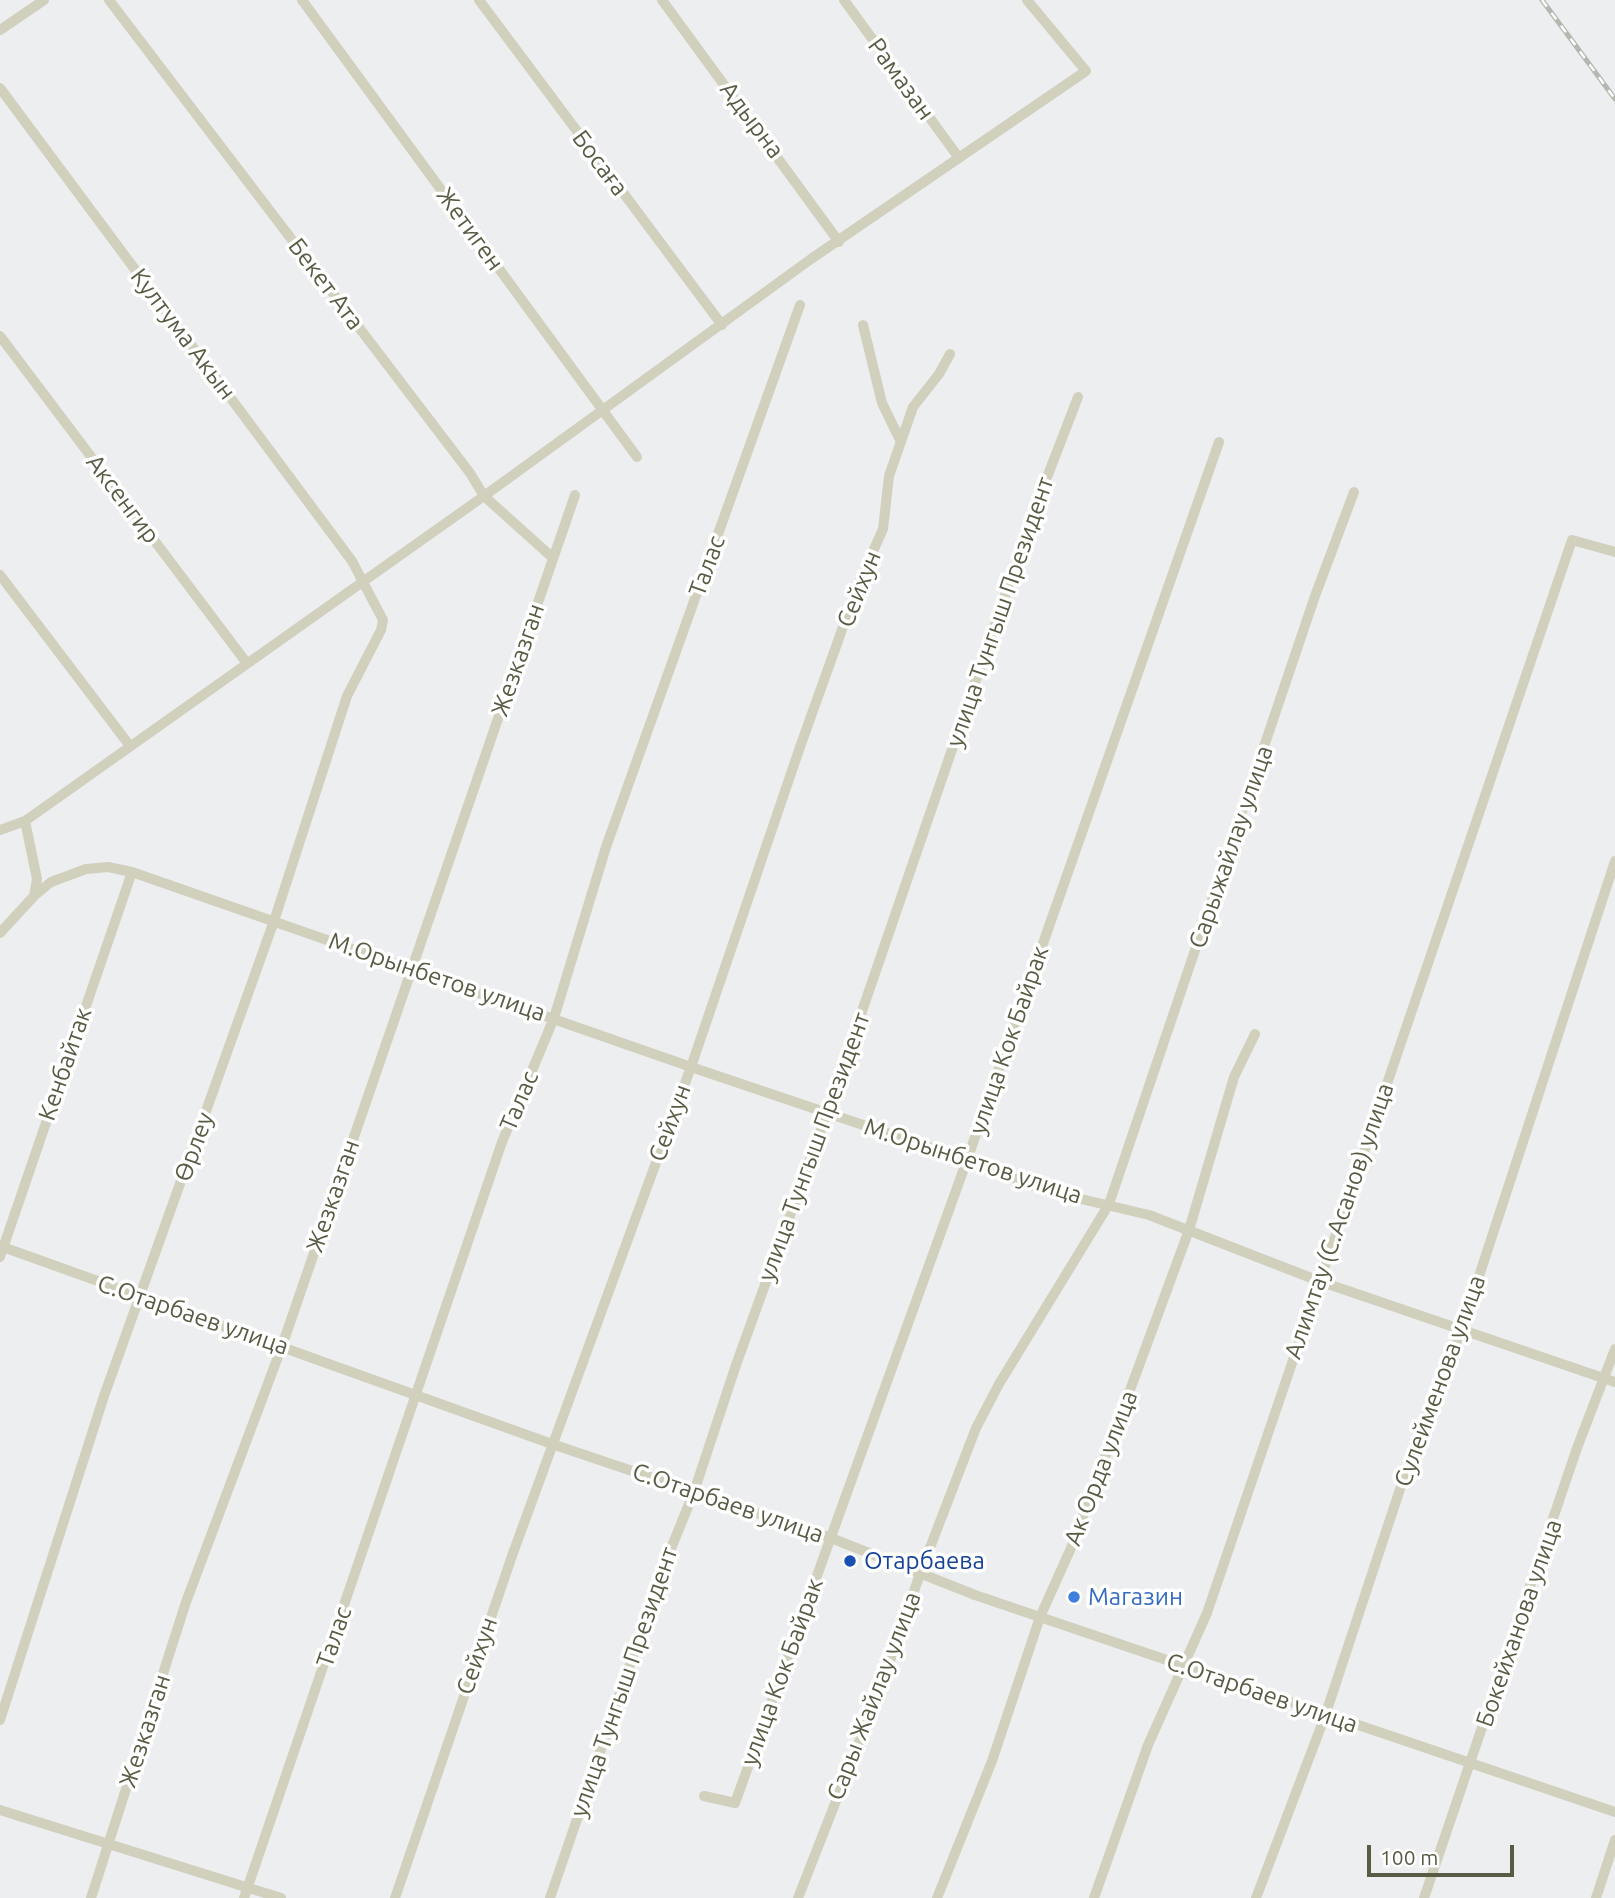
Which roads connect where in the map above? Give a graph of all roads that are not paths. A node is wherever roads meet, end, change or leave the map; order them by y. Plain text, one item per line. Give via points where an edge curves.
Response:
1 (44, 0) edge
2 (109, 0) edge
3 (302, 0) edge
4 (479, 0) edge
5 (662, 0) edge
6 (844, 0) edge
7 (1027, 0) edge
8 (0, 30) edge
9 (0, 88) edge
10 (959, 158) junction
11 (839, 242) junction
12 (800, 306) dead end
13 (722, 325) junction
14 (863, 325) dead end
15 (0, 336) edge
16 (950, 354) dead end
17 (1078, 397) dead end
18 (603, 410) junction
19 (901, 442) junction
20 (1219, 442) dead end
21 (637, 457) dead end
22 (1354, 492) dead end
23 (575, 495) dead end
24 (484, 496) junction
25 (1615, 552) edge
26 (553, 558) junction
27 (0, 575) edge
28 (362, 582) junction
29 (246, 663) junction
30 (130, 746) junction
31 (25, 821) junction
32 (1, 827) edge
33 (1615, 861) edge
34 (132, 872) junction
35 (34, 896) junction
36 (274, 921) junction
37 (0, 933) edge
38 (411, 969) junction
39 (554, 1018) junction
40 (1255, 1034) dead end
41 (691, 1067) junction
42 (827, 1113) junction
43 (967, 1160) junction
44 (1109, 1204) junction
45 (1189, 1230) junction
46 (1, 1250) edge
47 (1319, 1281) junction
48 (140, 1296) junction
49 (1462, 1328) junction
50 (282, 1346) junction
51 (1615, 1349) edge
52 (1610, 1380) edge
53 (418, 1395) junction
54 (552, 1444) junction
55 (694, 1492) junction
56 (950, 1495) joint
57 (831, 1538) junction
58 (921, 1571) junction
59 (1040, 1617) junction
60 (1185, 1666) junction
61 (1325, 1716) junction
62 (0, 1720) edge
63 (1471, 1765) junction
64 (704, 1796) dead end
65 (0, 1810) edge
66 (1615, 1812) edge
67 (1615, 1840) edge
68 (109, 1846) junction
69 (248, 1886) junction
70 (91, 1898) edge
71 (244, 1898) edge
72 (281, 1898) edge
73 (395, 1898) edge
74 (550, 1898) edge
75 (798, 1898) edge
76 (937, 1898) edge
77 (1094, 1898) edge
78 (1256, 1898) edge
79 (1424, 1898) edge
80 (1596, 1898) edge

1 - 8 street
2 - 24 street, Бекет Ата
3 - 18 street, Жетиген
4 - 13 street, Босаға
5 - 11 street, Адырна
6 - 10 street, Рамазан
7 - 10 street via 1086,71
9 - 28 street, Култума Акын via 344,550
10 - 11 street
11 - 13 street
12 - 39 street, Талас via 606,847
13 - 18 street
14 - 19 street via 882,404
15 - 29 street, Аксенгир
16 - 19 street, Сейхун via 913,407
17 - 42 street, улица Тунгыш Президент via 1034,511
18 - 21 street, Жетиген
18 - 24 street
19 - 41 street, Сейхун via 889,476 883,529 800,747
20 - 43 street, улица Кок Байрак
22 - 44 street, Сарыжайлау улица
23 - 26 street, Жезказган
24 - 26 street, Бекет Ата
24 - 28 street
25 - 47 street, Алимтау (С.Асанов) улица via 1572,540
26 - 38 street, Жезказган
27 - 30 street
28 - 29 street
28 - 36 street, Өрлеу via 383,620 381,630 347,696
29 - 30 street
30 - 31 street
31 - 32 street
31 - 35 street via 37,879
33 - 49 street, Сулейменова улица
34 - 35 street, М.Орынбетов улица via 86,869 51,882
34 - 36 street, М.Орынбетов улица
34 - 46 street, Кенбайтак
35 - 37 street, М.Орынбетов улица
36 - 38 street, М.Орынбетов улица
36 - 48 street, Өрлеу
38 - 39 street, М.Орынбетов улица
38 - 50 street, Жезказган
39 - 41 street, М.Орынбетов улица
39 - 53 street, Талас via 502,1142
40 - 45 street, Ак Орда улица via 1234,1077
41 - 42 street, М.Орынбетов улица
41 - 54 street, Сейхун
42 - 43 street, М.Орынбетов улица
42 - 55 street, улица Тунгыш Президент
43 - 44 street, М.Орынбетов улица via 1047,1191
43 - 57 street, улица Кок Байрак
44 - 45 street, М.Орынбетов улица
44 - 56 street, Сарыжайлау улица via 999,1384
45 - 47 street, М.Орынбетов улица
45 - 59 street, Ак Орда улица via 1071,1548
46 - 48 street, С.Отарбаев улица
47 - 49 street, М.Орынбетов улица
47 - 60 street, Алимтау (С.Асанов) улица
48 - 50 street, С.Отарбаев улица
48 - 62 street, Өрлеу
49 - 52 street, М.Орынбетов улица
49 - 61 street, Сулейменова улица via 1406,1471
50 - 53 street, С.Отарбаев улица
50 - 68 street, Жезказган via 186,1602
51 - 52 street, Бокейханова улица
52 - 63 street, Бокейханова улица via 1577,1448
53 - 54 street, С.Отарбаев улица
53 - 69 street, Талас
54 - 55 street, С.Отарбаев улица
54 - 73 street, Сейхун
55 - 57 street, С.Отарбаев улица
55 - 74 street, улица Тунгыш Президент via 663,1568
56 - 58 street, Сары Жайлау улица
57 - 58 street, С.Отарбаев улица
57 - 64 street, улица Кок Байрак via 735,1803
58 - 59 street, С.Отарбаев улица
58 - 75 street, Сары Жайлау улица
59 - 60 street, С.Отарбаев улица
59 - 76 street, Ак Орда улица via 992,1761
60 - 61 street, С.Отарбаев улица
60 - 77 street, Алимтау (С.Асанов) улица via 1148,1745
61 - 63 street, С.Отарбаев улица
61 - 78 street, Сулейменова улица
63 - 66 street, С.Отарбаев улица
63 - 79 street, Бокейханова улица
65 - 68 street
67 - 80 street
68 - 69 street
68 - 70 street, Жезказган
69 - 71 street, Талас
69 - 72 street

